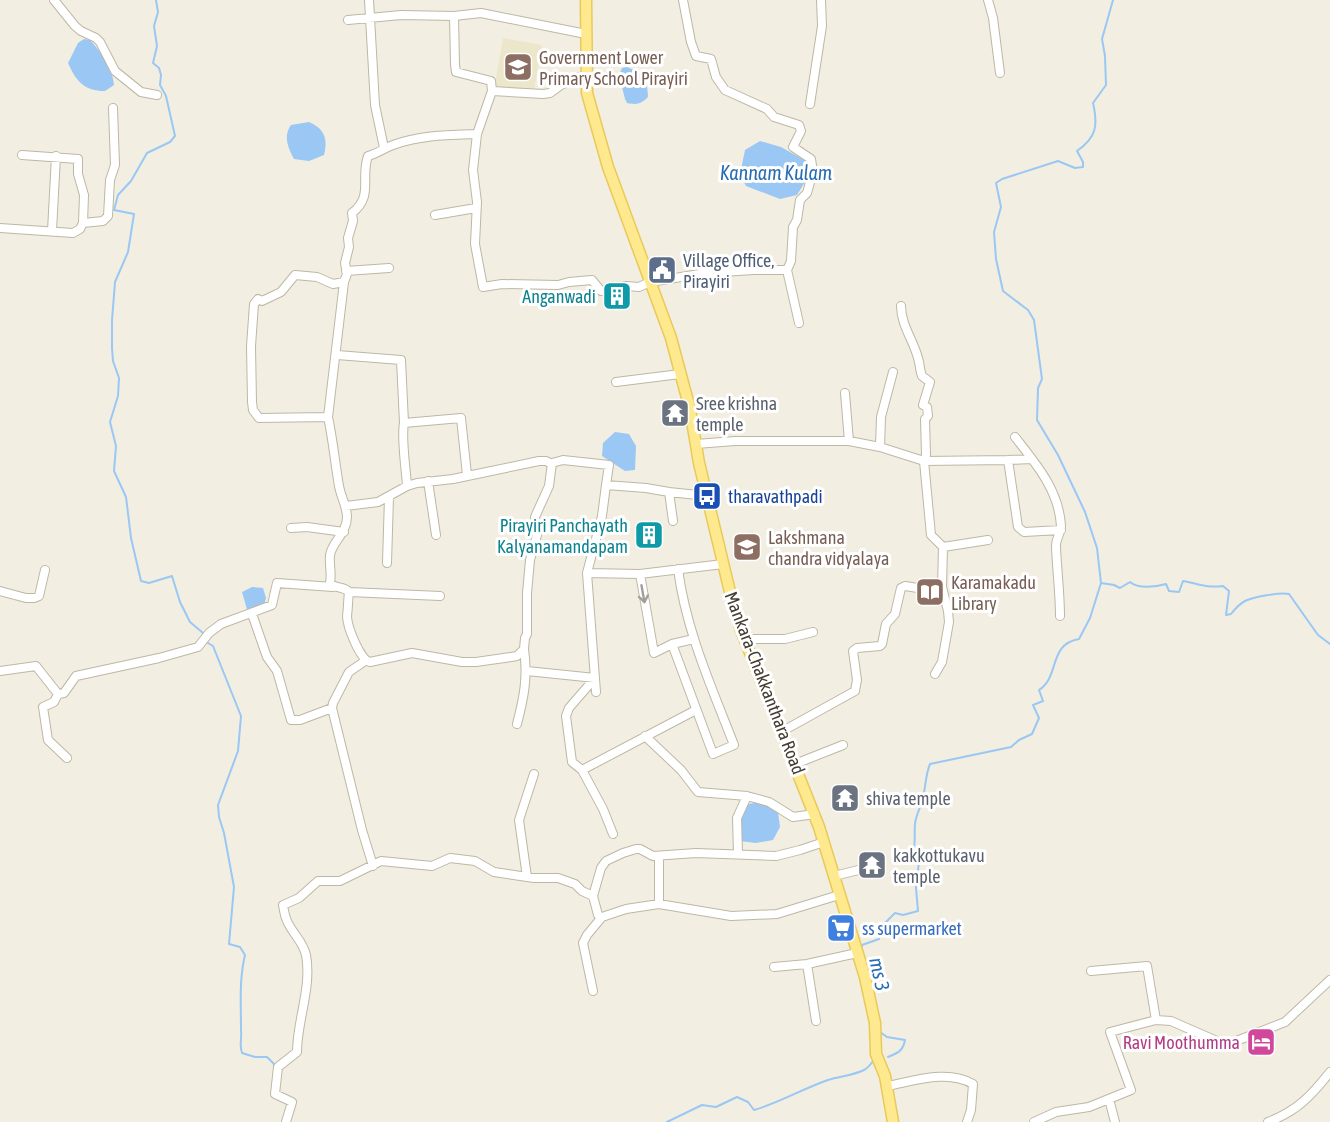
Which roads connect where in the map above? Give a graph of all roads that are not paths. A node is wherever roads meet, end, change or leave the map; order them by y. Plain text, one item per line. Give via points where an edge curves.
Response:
1 (54, 0) edge
2 (369, 0) edge
3 (586, 0) edge
4 (683, 0) edge
5 (821, 0) edge
6 (988, 0) edge
7 (454, 16) junction
8 (369, 17) junction
9 (348, 20) dead end
10 (586, 34) junction
11 (1000, 73) dead end
12 (587, 74) junction
13 (492, 91) junction
14 (157, 95) dead end
15 (810, 104) dead end
16 (112, 108) dead end
17 (477, 134) junction
18 (384, 148) junction
19 (22, 155) dead end
20 (56, 156) junction
21 (476, 208) junction
22 (435, 215) dead end
23 (83, 223) junction
24 (0, 228) edge
25 (52, 231) junction
26 (389, 268) dead end
27 (787, 270) junction
28 (346, 271) junction
29 (344, 282) junction
30 (650, 282) junction
31 (901, 306) dead end
32 (799, 323) dead end
33 (337, 355) junction
34 (893, 372) dead end
35 (681, 374) junction
36 (616, 382) dead end
37 (844, 393) dead end
38 (328, 417) junction
39 (404, 423) junction
40 (1015, 437) dead end
41 (849, 441) junction
42 (696, 444) junction
43 (880, 447) junction
44 (1031, 459) junction
45 (1008, 460) junction
46 (924, 461) junction
47 (552, 464) junction
48 (467, 475) junction
49 (428, 481) junction
50 (606, 485) junction
51 (407, 486) junction
52 (669, 492) junction
53 (707, 496) junction
54 (389, 497) junction
55 (346, 506) junction
56 (673, 521) dead end
57 (291, 528) dead end
58 (1061, 530) junction
59 (344, 532) junction
60 (436, 535) dead end
61 (988, 540) dead end
62 (943, 547) junction
63 (387, 563) dead end
64 (723, 564) junction
65 (678, 569) junction
66 (45, 570) dead end
67 (587, 573) junction
68 (640, 574) junction
69 (333, 587) junction
70 (0, 591) edge
71 (349, 592) junction
72 (943, 592) junction
73 (440, 596) dead end
74 (252, 614) junction
75 (1060, 616) dead end
76 (813, 633) dead end
77 (694, 639) junction
78 (745, 639) junction
79 (672, 644) junction
80 (524, 649) junction
81 (365, 661) junction
82 (0, 671) edge
83 (527, 671) junction
84 (935, 674) dead end
85 (595, 678) junction
86 (596, 692) dead end
87 (58, 694) junction
88 (332, 708) junction
89 (696, 710) junction
90 (517, 724) dead end
91 (781, 732) junction
92 (645, 736) junction
93 (843, 745) dead end
94 (67, 758) dead end
95 (795, 764) junction
96 (582, 770) junction
97 (534, 774) dead end
98 (747, 796) junction
99 (815, 814) junction
100 (613, 834) dead end
101 (824, 842) junction
102 (738, 854) junction
103 (659, 856) junction
104 (373, 866) junction
105 (875, 866) dead end
106 (834, 876) junction
107 (526, 877) junction
108 (839, 895) junction
109 (593, 896) junction
110 (659, 904) junction
111 (602, 917) junction
112 (857, 953) junction
113 (807, 964) junction
114 (774, 967) dead end
115 (1091, 971) dead end
116 (1330, 980) edge
117 (593, 991) dead end
118 (1156, 1020) junction
119 (816, 1021) dead end
120 (1330, 1072) edge
121 (887, 1086) junction
122 (1109, 1099) junction
123 (286, 1122) edge
124 (893, 1122) edge
125 (967, 1122) edge
126 (1034, 1122) edge
127 (1115, 1122) edge
128 (1268, 1122) edge

1 - 14 street via 75,26 100,42 115,70 141,92
2 - 8 street
3 - 10 main road, Mankara-Chakkanthara Road
4 - 27 street via 696,56 711,59 724,90 767,109 774,117 799,125 801,131 793,147 811,159 813,172 807,193 800,200
5 - 15 street via 822,26
6 - 11 street
7 - 8 street
7 - 10 street via 481,13
7 - 13 street via 456,72 491,81
8 - 9 street
8 - 18 street via 375,105
10 - 12 main road, Mankara-Chakkanthara Road
12 - 13 street via 550,93
12 - 30 main road, Mankara-Chakkanthara Road via 587,93 608,167
13 - 17 street
16 - 23 street via 116,165 110,180 108,216 103,221
17 - 18 street via 428,137
17 - 21 street via 473,170
18 - 28 street via 366,161 364,201 352,213
19 - 20 street
20 - 23 street via 78,159 84,195
20 - 25 street
21 - 22 street
21 - 30 street via 475,244 483,287 592,280 601,291
23 - 25 street via 73,233
24 - 25 street
26 - 28 street
27 - 30 street via 716,273
27 - 32 street
28 - 29 street
29 - 33 street
29 - 38 street via 333,284 317,277 295,275 281,292 254,304 251,384 253,410 258,418
30 - 35 main road, Mankara-Chakkanthara Road
31 - 46 street via 901,319 922,376 930,382 923,405 928,416
33 - 38 street
33 - 39 street via 400,360
34 - 43 street via 881,417
35 - 36 street
35 - 42 main road, Mankara-Chakkanthara Road
37 - 41 street
38 - 55 street via 338,483
39 - 48 street via 461,418
39 - 51 street
40 - 44 street
41 - 42 street
41 - 43 street
42 - 53 main road, Mankara-Chakkanthara Road
43 - 46 street
44 - 45 street
44 - 58 street via 1050,485
45 - 46 street
45 - 58 street via 1018,527 1024,532
46 - 62 street via 931,535
47 - 48 street via 539,461
47 - 50 street via 563,460 609,465
47 - 80 street via 549,486 535,517 537,535 530,560
48 - 49 street
49 - 51 street
49 - 60 street
50 - 52 street
50 - 67 street
51 - 54 street
52 - 53 street
52 - 56 street
53 - 64 main road, Mankara-Chakkanthara Road
54 - 55 street
54 - 63 street
55 - 59 street
57 - 59 street
58 - 75 street via 1056,539
59 - 69 street via 330,554
61 - 62 street
62 - 72 street
64 - 65 street
64 - 78 main road, Mankara-Chakkanthara Road
65 - 68 street
65 - 77 street
66 - 70 street via 39,596
67 - 68 street
67 - 85 street
68 -> 79 street via 654,653
69 - 71 street
69 - 74 street via 277,583 272,605
71 - 73 street
71 - 81 street via 348,621
72 - 84 street via 949,622 942,662
72 - 91 street via 901,588 882,644 853,651 855,691
74 - 87 street via 221,624 198,647 76,676 64,693
74 - 88 street via 267,657 277,671 291,720
76 - 78 street via 785,639
77 - 79 street
77 - 89 street via 734,745 713,754
78 - 91 main road, Mankara-Chakkanthara Road
79 - 89 street
80 - 81 street via 517,656 477,662 412,653
80 - 83 street
81 - 88 street via 349,672
82 - 87 street via 36,666
83 - 85 street
83 - 90 street
85 - 86 street
85 - 96 street via 569,708 567,716 572,762
87 - 94 street via 54,702 43,707 43,718 48,741
88 - 104 street
89 - 92 street
91 - 95 main road, Mankara-Chakkanthara Road
92 - 96 street
92 - 98 street via 698,792
93 - 95 street
95 - 99 main road, Mankara-Chakkanthara Road
96 - 100 street
97 - 107 street via 519,820
98 - 99 street via 770,802 794,817
98 - 102 street via 737,818
99 - 101 main road, Mankara-Chakkanthara Road
101 - 102 street via 785,855
101 - 106 main road, Mankara-Chakkanthara Road
102 - 103 street
103 - 109 street via 636,849 606,861
103 - 110 street
104 - 107 street via 381,861 432,866 450,858 475,861 494,872
104 - 123 street via 340,881 318,881 299,898 283,905 287,922 303,943 306,957 306,993 297,1031 297,1052 278,1067 275,1094 292,1102
105 - 106 street
106 - 108 main road, Mankara-Chakkanthara Road
107 - 109 street via 558,878
108 - 110 street via 777,914 731,916
108 - 112 main road, Mankara-Chakkanthara Road
109 - 111 street
110 - 111 street
111 - 117 street via 583,943
112 - 113 street
112 - 121 main road, Mankara-Chakkanthara Road via 874,1023 876,1054
113 - 114 street
113 - 119 street
115 - 118 street via 1147,966
116 - 118 street via 1285,1022 1226,1045 1171,1021
118 - 122 street via 1110,1032 1131,1090
120 - 128 street via 1307,1099 1288,1114
121 - 124 main road, Mankara-Chakkanthara Road
121 - 125 street via 963,1077 973,1084
122 - 126 street via 1089,1107 1056,1112
122 - 127 street

